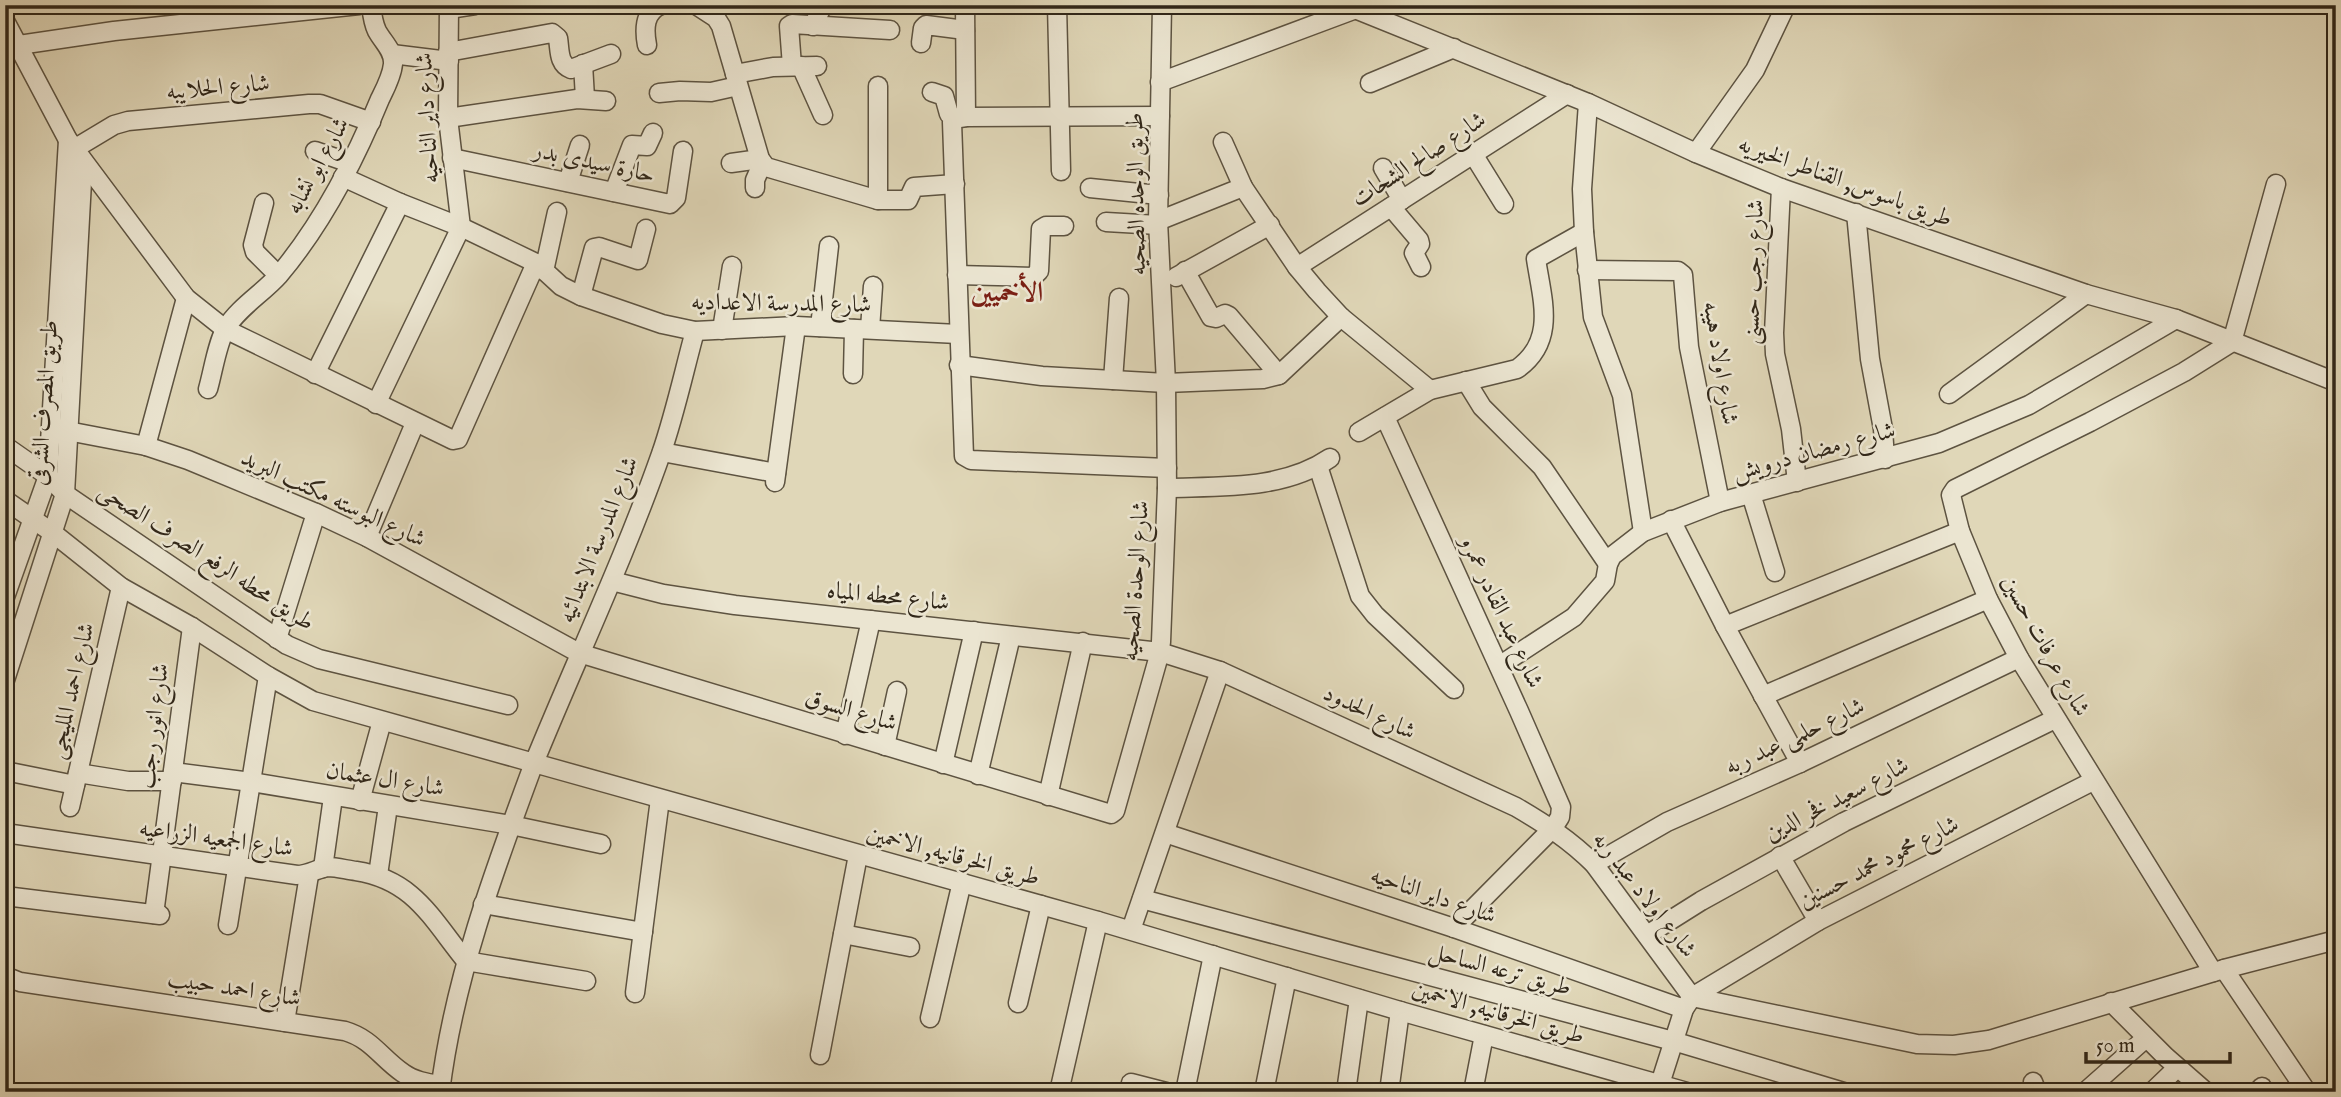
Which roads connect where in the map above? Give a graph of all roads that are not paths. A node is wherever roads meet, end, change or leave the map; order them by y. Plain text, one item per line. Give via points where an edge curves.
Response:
1 (359, 5) edge
2 (371, 5) edge
3 (475, 5) edge
4 (662, 5) edge
5 (696, 5) edge
6 (823, 5) edge
7 (965, 5) edge
8 (1057, 5) edge
9 (1162, 5) edge
10 (1786, 5) edge
11 (449, 7) edge
12 (1351, 7) edge
13 (5, 21) edge
14 (813, 26) junction
15 (890, 30) dead end
16 (965, 30) junction
17 (921, 43) dead end
18 (19, 45) junction
19 (647, 45) dead end
20 (1454, 48) junction
21 (392, 54) junction
22 (611, 54) dead end
23 (449, 57) junction
24 (583, 64) junction
25 (803, 66) junction
26 (736, 80) junction
27 (1160, 82) junction
28 (1370, 83) dead end
29 (878, 86) dead end
30 (933, 92) dead end
31 (659, 93) dead end
32 (1567, 94) junction
33 (585, 99) junction
34 (606, 101) dead end
35 (1588, 103) junction
36 (823, 115) dead end
37 (1160, 116) junction
38 (1059, 117) junction
39 (448, 118) junction
40 (958, 118) junction
41 (371, 122) junction
42 (653, 133) dead end
43 (1223, 142) dead end
44 (580, 145) dead end
45 (75, 151) junction
46 (315, 151) dead end
47 (682, 151) dead end
48 (1696, 153) junction
49 (1473, 154) junction
50 (452, 158) junction
51 (761, 162) junction
52 (732, 163) dead end
53 (1383, 168) dead end
54 (346, 170) junction
55 (1061, 171) dead end
56 (568, 183) junction
57 (955, 184) junction
58 (2276, 184) dead end
59 (1243, 187) junction
60 (755, 188) dead end
61 (1090, 188) dead end
62 (1782, 188) junction
63 (614, 192) junction
64 (1159, 195) junction
65 (878, 200) junction
66 (264, 203) dead end
67 (1397, 203) junction
68 (400, 204) junction
69 (1504, 204) dead end
70 (557, 212) dead end
71 (1856, 213) junction
72 (1106, 222) dead end
73 (1158, 223) junction
74 (1270, 225) junction
75 (1064, 226) dead end
76 (461, 227) junction
77 (646, 229) dead end
78 (1584, 232) junction
79 (829, 246) dead end
80 (732, 266) dead end
81 (540, 267) junction
82 (1297, 267) junction
83 (1420, 267) dead end
84 (1587, 270) junction
85 (1185, 271) junction
86 (278, 275) junction
87 (957, 275) junction
88 (873, 286) dead end
89 (1162, 287) junction
90 (2087, 294) junction
91 (581, 296) junction
92 (186, 298) junction
93 (1119, 298) dead end
94 (1342, 317) junction
95 (2176, 319) junction
96 (796, 326) junction
97 (820, 327) junction
98 (225, 329) junction
99 (862, 329) junction
100 (722, 330) junction
101 (695, 331) junction
102 (958, 334) junction
103 (2232, 342) junction
104 (959, 365) junction
105 (315, 374) junction
106 (853, 374) dead end
107 (1279, 375) junction
108 (1112, 380) junction
109 (1466, 382) junction
110 (2336, 382) edge
111 (1166, 383) junction
112 (208, 390) dead end
113 (1430, 390) junction
114 (1949, 394) dead end
115 (376, 404) junction
116 (1385, 417) junction
117 (415, 423) junction
118 (61, 429) junction
119 (1359, 432) dead end
120 (5, 446) edge
121 (146, 446) junction
122 (662, 452) junction
123 (1885, 458) junction
124 (1167, 468) junction
125 (48, 476) junction
126 (1797, 482) junction
127 (1167, 488) junction
128 (65, 494) junction
129 (1751, 495) junction
130 (5, 500) edge
131 (1720, 502) junction
132 (316, 513) junction
133 (31, 519) junction
134 (1671, 520) junction
135 (1960, 531) junction
136 (1643, 532) junction
137 (53, 533) junction
138 (367, 537) junction
139 (1608, 564) junction
140 (1775, 572) dead end
141 (612, 581) junction
142 (121, 587) junction
143 (5, 597) edge
144 (1988, 599) junction
145 (871, 620) junction
146 (1725, 626) junction
147 (192, 627) junction
148 (974, 631) junction
149 (1011, 636) junction
150 (277, 639) junction
151 (1083, 642) junction
152 (1160, 652) junction
153 (579, 653) junction
154 (2019, 658) junction
155 (1499, 666) junction
156 (1220, 671) junction
157 (268, 676) junction
158 (5, 680) edge
159 (1454, 689) dead end
160 (897, 691) dead end
161 (1763, 696) junction
162 (508, 705) dead end
163 (2055, 719) junction
164 (382, 721) junction
165 (845, 734) junction
166 (885, 747) junction
167 (1800, 762) junction
168 (534, 763) junction
169 (943, 764) junction
170 (5, 771) edge
171 (978, 775) junction
172 (172, 777) junction
173 (77, 779) junction
174 (2093, 781) junction
175 (251, 782) junction
176 (1048, 796) junction
177 (333, 797) junction
178 (660, 799) junction
179 (360, 801) junction
180 (388, 806) junction
181 (70, 807) dead end
182 (1109, 814) joint
183 (511, 825) junction
184 (1553, 828) junction
185 (5, 833) edge
186 (1165, 833) junction
187 (601, 844) dead end
188 (858, 855) junction
189 (162, 856) junction
190 (1780, 856) junction
191 (1594, 864) junction
192 (238, 867) junction
193 (316, 871) junction
194 (378, 875) junction
195 (962, 883) junction
196 (5, 897) edge
197 (1142, 899) junction
198 (484, 904) junction
199 (1041, 905) junction
200 (1098, 921) junction
201 (1818, 921) junction
202 (228, 925) dead end
203 (1454, 928) junction
204 (1132, 930) junction
205 (643, 932) junction
206 (843, 934) junction
207 (1647, 934) junction
208 (2336, 940) edge
209 (910, 947) dead end
210 (1213, 955) junction
211 (466, 961) junction
212 (2218, 970) junction
213 (5, 976) edge
214 (1287, 977) junction
215 (586, 981) dead end
216 (635, 993) dead end
217 (1359, 999) junction
218 (2111, 1002) junction
219 (1018, 1003) dead end
220 (1688, 1003) junction
221 (1401, 1012) junction
222 (930, 1018) dead end
223 (285, 1022) junction
224 (1484, 1035) junction
225 (2146, 1038) junction
226 (1674, 1041) junction
227 (820, 1055) dead end
228 (2177, 1068) junction
229 (1131, 1083) dead end
230 (1660, 1088) edge
231 (440, 1089) edge
232 (1059, 1092) edge
233 (1166, 1092) edge
234 (1185, 1092) edge
235 (1265, 1092) edge
236 (1346, 1092) edge
237 (1389, 1092) edge
238 (1473, 1092) edge
239 (1687, 1092) edge
240 (1844, 1092) edge
241 (2085, 1092) edge
242 (2152, 1092) edge
243 (2206, 1092) edge
244 (2306, 1092) edge

1 - 18 street
2 - 21 street via 378,31
3 - 11 street
4 - 19 street via 648,15
5 - 26 street via 716,18
6 - 14 street
7 - 16 street
8 - 38 street
9 - 27 street, طريق الوحده الصحيه
10 - 48 street via 1755,70
11 - 23 street, شارع داير الناحيه
12 - 20 street, طريق باسوس, القناطر الخيريه
12 - 27 street
13 - 18 street
14 - 15 street
14 - 25 street via 790,25
16 - 17 street via 926,25
16 - 40 street
18 - 45 street
20 - 28 street
20 - 32 street, طريق باسوس, القناطر الخيريه
21 - 23 street
21 - 41 street, شارع ابو نشابه via 390,76
22 - 24 street
23 - 24 street via 552,33 558,38 565,66 571,69
23 - 39 street, شارع داير الناحيه
24 - 33 street
25 - 26 street via 763,68
25 - 36 street
26 - 31 street via 711,92
26 - 51 street
27 - 37 street, طريق الوحده الصحيه
29 - 65 street
30 - 40 street via 944,96 949,114
32 - 35 street, طريق باسوس, القناطر الخيريه
32 - 49 street, شارع صالح الشحات
33 - 34 street
33 - 39 street
35 - 48 street, طريق باسوس, القناطر الخيريه
35 - 78 street
37 - 38 street
37 - 64 street, طريق الوحده الصحيه
38 - 40 street
38 - 55 street
39 - 50 street, شارع داير الناحيه
40 - 57 street
41 - 45 street, شارع الحلايبه via 320,104 128,121
41 - 54 street, شارع ابو نشابه
42 - 63 street via 647,146 632,145
43 - 59 street
44 - 56 street
45 - 92 street
45 - 118 street, طريق المصرف الشرقى
45 - 118 street, طريق المصرف الشرقى
46 - 54 street, شارع المدرسة الاعداديه
47 - 63 street, حارة سيدى بدر via 672,204
48 - 62 street, طريق باسوس, القناطر الخيريه
49 - 67 street, شارع صالح الشحات
49 - 69 street
50 - 56 street, حارة سيدى بدر
50 - 76 street, شارع داير الناحيه
51 - 52 street
51 - 60 street
51 - 65 street via 781,173
53 - 67 street
54 - 68 street, شارع المدرسة الاعداديه
54 - 86 street, شارع ابو نشابه
56 - 63 street, حارة سيدى بدر
57 - 65 street via 914,187 908,200
57 - 87 street
58 - 103 street
59 - 73 street
59 - 74 street
61 - 64 street
62 - 71 street, طريق باسوس, القناطر الخيريه
62 - 126 street, شارع رجب حسنى via 1775,354
64 - 73 street, طريق الوحده الصحيه
66 - 86 street via 253,245
67 - 82 street, شارع صالح الشحات
67 - 83 street via 1419,240 1414,253
68 - 76 street, شارع المدرسة الاعداديه
68 - 105 street
70 - 81 street
71 - 90 street, طريق باسوس, القناطر الخيريه
71 - 123 street
72 - 73 street
73 - 89 street, طريق الوحده الصحيه
74 - 82 street
74 - 85 street
75 - 87 street via 1041,229 1039,271 1033,277
76 - 81 street, شارع المدرسة الاعداديه
76 - 115 street
77 - 91 street via 638,260 594,248
78 - 84 street
78 - 109 street via 1536,259 1545,320 1527,362 1517,369
79 - 97 street
80 - 100 street
81 - 91 street, شارع المدرسة الاعداديه
81 - 117 street via 458,439
82 - 94 street
84 - 131 street, شارع اولاد هيبه via 1681,272 1689,346
84 - 136 street via 1593,317 1622,395
85 - 89 street
85 - 107 street via 1211,317 1229,316
86 - 98 street, شارع ابو نشابه
87 - 102 street
88 - 99 street
89 - 111 street, طريق الوحده الصحيه
90 - 95 street, طريق باسوس, القناطر الخيريه
90 - 114 street
91 - 101 street, شارع المدرسة الاعداديه
92 - 98 street
92 - 121 street
93 - 108 street
94 - 107 street
94 - 113 street
95 - 103 street, طريق باسوس, القناطر الخيريه
95 - 123 street, شارع رمضان درويش via 2029,405 1939,443
96 - 97 street, شارع المدرسة الاعداديه
96 - 100 street, شارع المدرسة الاعداديه
96 - 122 street via 775,478
97 - 99 street, شارع المدرسة الاعداديه
98 - 105 street
98 - 112 street
99 - 102 street, شارع المدرسة الاعداديه
99 - 106 street
100 - 101 street, شارع المدرسة الاعداديه
101 - 122 street, شارع المدرسة الابتدائيه
102 - 104 street
103 - 110 street, طريق باسوس, القناطر الخيريه
103 - 135 street, شارع عرفات حسين via 2125,404 1952,491
104 - 108 street
104 - 124 street via 964,456 971,460
105 - 115 street
107 - 111 street
108 - 111 street
109 - 113 street
109 - 139 street via 1482,407 1542,467
111 - 124 street, شارع الوحدة الصحيه
113 - 116 street
115 - 117 street
116 - 119 street
116 - 155 street, شارع عبد القادر عمرو
117 - 138 street
118 - 121 street, شارع البوسته مكتب البريد
118 - 125 street, طريق المصرف الشرقى
118 - 128 street, طريق المصرف الشرقى
120 - 125 street
121 - 132 street, شارع البوسته مكتب البريد
122 - 141 street, شارع المدرسة الابتدائيه
123 - 126 street, شارع رمضان درويش
124 - 127 street, شارع الوحدة الصحيه
125 - 128 street, طريق محطه الرفع الصرف الصحى
125 - 133 street, طريق المصرف الشرقى
126 - 129 street, شارع رمضان درويش
127 - 152 street, شارع الوحدة الصحيه
127 - 159 street via 1261,483 1298,475 1324,462 1360,596
128 - 137 street, طريق المصرف الشرقى
128 - 150 street, طريق محطه الرفع الصرف الصحى
129 - 131 street, شارع رمضان درويش
129 - 140 street
130 - 133 street
131 - 134 street, شارع رمضان درويش
132 - 138 street, شارع البوسته مكتب البريد
132 - 150 street
133 - 137 street
133 - 143 street, طريق المصرف الشرقى
134 - 136 street, شارع رمضان درويش
134 - 146 street
135 - 144 street, شارع عرفات حسين
135 - 146 street
136 - 139 street, شارع رمضان درويش
137 - 142 street
137 - 158 street, طريق المصرف الشرقى
138 - 153 street, شارع البوسته مكتب البريد
139 - 155 street, شارع رمضان درويش via 1605,581 1574,617
141 - 145 street, شارع محطه المياه via 663,594
141 - 153 street, شارع المدرسة الابتدائيه
142 - 147 street
142 - 173 street, شارع احمد المليجى
144 - 154 street, شارع عرفات حسين
144 - 161 street
145 - 148 street, شارع محطه المياه
145 - 165 street
146 - 161 street
147 - 157 street
147 - 172 street, شارع انور رجب
148 - 149 street, شارع محطه المياه
148 - 169 street
149 - 151 street, شارع محطه المياه
149 - 171 street
150 - 162 street, طريق محطه الرفع الصرف الصحى via 318,659
151 - 152 street, شارع محطه المياه
151 - 176 street
152 - 156 street, شارع الحدود
152 - 182 street, شارع الوحدة الصحيه via 1115,811
153 - 165 street, شارع السوق
153 - 168 street, شارع المدرسة الابتدائيه
154 - 163 street, شارع عرفات حسين
154 - 167 street, شارع حلمى عبد ربه
155 - 184 street, شارع عبد القادر عمرو via 1559,800 1560,817
156 - 184 street, شارع الحدود
156 - 186 street
157 - 164 street via 313,701
157 - 175 street
160 - 166 street
161 - 167 street
163 - 174 street, شارع عرفات حسين
163 - 190 street, شارع سعيد فخر الدين
164 - 168 street
164 - 179 street
165 - 166 street, شارع السوق
166 - 169 street, شارع السوق
167 - 191 street, شارع حلمى عبد ربه via 1667,822
168 - 178 street, طريق الخرقانيه, الاخمين
168 - 183 street
169 - 171 street, شارع السوق
170 - 173 street, شارع ال عثمان
171 - 176 street, شارع السوق
172 - 173 street, شارع ال عثمان
172 - 175 street, شارع ال عثمان
172 - 189 street, شارع انور رجب
173 - 181 street, شارع احمد المليجى
174 - 201 street, شارع محمود محمد حسنين
174 - 212 street, شارع عرفات حسين
175 - 177 street, شارع ال عثمان
175 - 192 street
176 - 182 street, شارع السوق
177 - 179 street, شارع ال عثمان
177 - 193 street
178 - 188 street, طريق الخرقانيه, الاخمين
178 - 205 street
179 - 180 street, شارع ال عثمان
180 - 183 street, شارع ال عثمان
180 - 194 street
183 - 187 street, شارع ال عثمان
183 - 198 street
184 - 191 street, شارع اولاد عبد ربه
184 - 203 street
185 - 189 street, شارع الجمعيه الزراعيه
186 - 197 street
186 - 203 street, شارع داير الناحيه
188 - 195 street, طريق الخرقانيه, الاخمين
188 - 206 street
189 - 192 street, شارع الجمعيه الزراعيه
189 - 196 street, شارع انور رجب via 157,915
190 - 201 street
190 - 207 street, شارع سعيد فخر الدين
191 - 207 street, شارع اولاد عبد ربه
192 - 193 street, شارع الجمعيه الزراعيه via 297,875
192 - 202 street
193 - 194 street, شارع الجمعيه الزراعيه via 330,867
193 - 223 street
194 - 211 street, شارع الجمعيه الزراعيه via 410,893
195 - 199 street, طريق الخرقانيه, الاخمين
195 - 222 street
197 - 204 street
197 - 226 street, طريق ترعه الساحل
198 - 205 street
198 - 211 street
199 - 200 street, طريق الخرقانيه, الاخمين
199 - 219 street
200 - 204 street, طريق الخرقانيه, الاخمين
200 - 232 street
201 - 220 street, شارع محمود محمد حسنين
203 - 220 street, شارع داير الناحيه
204 - 210 street, طريق الخرقانيه, الاخمين
205 - 216 street
206 - 209 street
206 - 227 street
207 - 220 street, شارع اولاد عبد ربه
208 - 212 street, شارع داير الناحيه
210 - 214 street, طريق الخرقانيه, الاخمين
210 - 234 street
211 - 215 street
211 - 231 street
212 - 218 street, شارع داير الناحيه
212 - 244 street, شارع عرفات حسين
213 - 223 street, شارع احمد حبيب
214 - 217 street, طريق الخرقانيه, الاخمين
214 - 235 street
217 - 221 street, طريق الخرقانيه, الاخمين
217 - 236 street
218 - 220 street, شارع داير الناحيه via 1989,1040 1954,1045 1917,1044
218 - 225 street
220 - 226 street
221 - 224 street, طريق الخرقانيه, الاخمين
221 - 237 street
223 - 231 street, شارع احمد حبيب via 358,1035 406,1075
224 - 230 street, طريق الخرقانيه, الاخمين
224 - 238 street
225 - 228 street
225 - 241 street
226 - 230 street
226 - 240 street, طريق ترعه الساحل
228 - 242 street
228 - 243 street
229 - 233 street
230 - 239 street, طريق الخرقانيه, الاخمين

